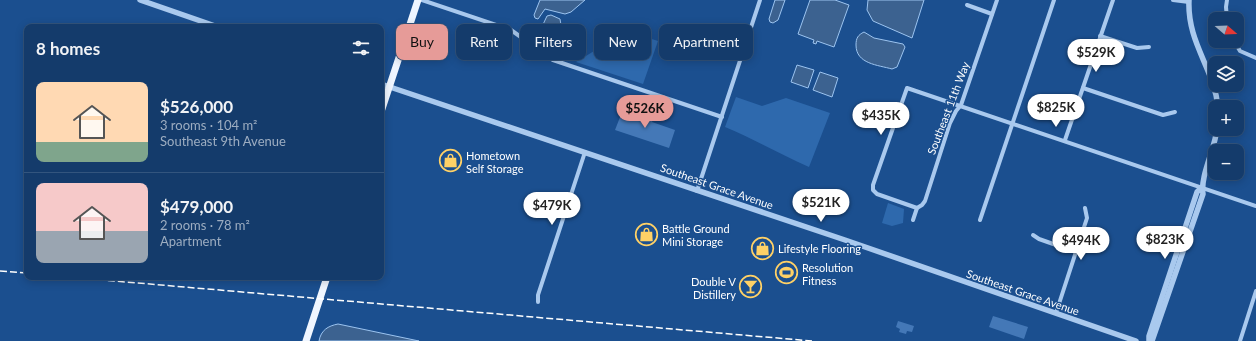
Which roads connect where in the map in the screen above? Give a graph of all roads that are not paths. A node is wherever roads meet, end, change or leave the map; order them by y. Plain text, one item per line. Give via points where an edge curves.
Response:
1 (140, 0) edge
2 (418, 0) edge
3 (422, 0) edge
4 (760, 0) edge
5 (997, 0) edge
6 (1054, 0) edge
7 (1113, 0) edge
8 (1173, 0) edge
9 (1228, 0) edge
10 (1189, 1) edge
11 (967, 5) dead end
12 (1226, 12) edge
13 (992, 14) junction
14 (209, 24) edge
15 (1100, 36) junction
16 (1149, 47) dead end
17 (1238, 48) edge
18 (1256, 58) edge
19 (384, 85) edge
20 (389, 87) junction
21 (1083, 88) junction
22 (1216, 100) edge
23 (384, 103) edge
24 (961, 105) junction
25 (1175, 112) dead end
26 (722, 116) junction
27 (1013, 122) junction
28 (1216, 136) edge
29 (1065, 140) junction
30 (585, 152) junction
31 (1202, 187) junction
32 (697, 191) junction
33 (1256, 206) edge
34 (917, 208) junction
35 (1085, 208) dead end
36 (913, 220) dead end
37 (980, 220) dead end
38 (1034, 235) dead end
39 (1076, 252) junction
40 (326, 280) edge
41 (1256, 291) edge
42 (538, 302) dead end
43 (1056, 313) junction
44 (306, 341) edge
45 (1136, 341) edge
46 (1151, 341) edge
47 (1240, 341) edge

1 - 14 street
2 - 20 main road
3 - 26 street via 511,30 553,60
4 - 26 street
5 - 13 street, Southeast 11th Way
6 - 27 street
7 - 15 street
8 - 10 street
9 - 12 street
10 - 22 street via 1193,35 1213,84
11 - 13 street
13 - 24 street, Southeast 11th Way
15 - 16 street via 1137,48
15 - 21 street
17 - 18 street via 1240,52
19 - 20 street, Southeast Grace Avenue
20 - 23 main road
20 - 30 street, Southeast Grace Avenue
21 - 25 street via 1163,115
21 - 29 street
24 - 27 street
24 - 34 street, Southeast 11th Way via 950,123 924,201
24 - 34 street via 907,88 873,190 877,194
26 - 32 street
27 - 29 street
27 - 37 street
28 - 31 street
29 - 31 street
30 - 32 street, Southeast Grace Avenue
30 - 42 street via 538,295
31 - 33 street
31 - 46 street via 1203,194
32 - 43 street, Southeast Grace Avenue
34 - 36 street, Southeast 11th Way
35 - 39 street via 1087,218
38 - 39 street
39 - 43 street
40 - 44 main road
41 - 47 street
43 - 45 street, Southeast Grace Avenue

